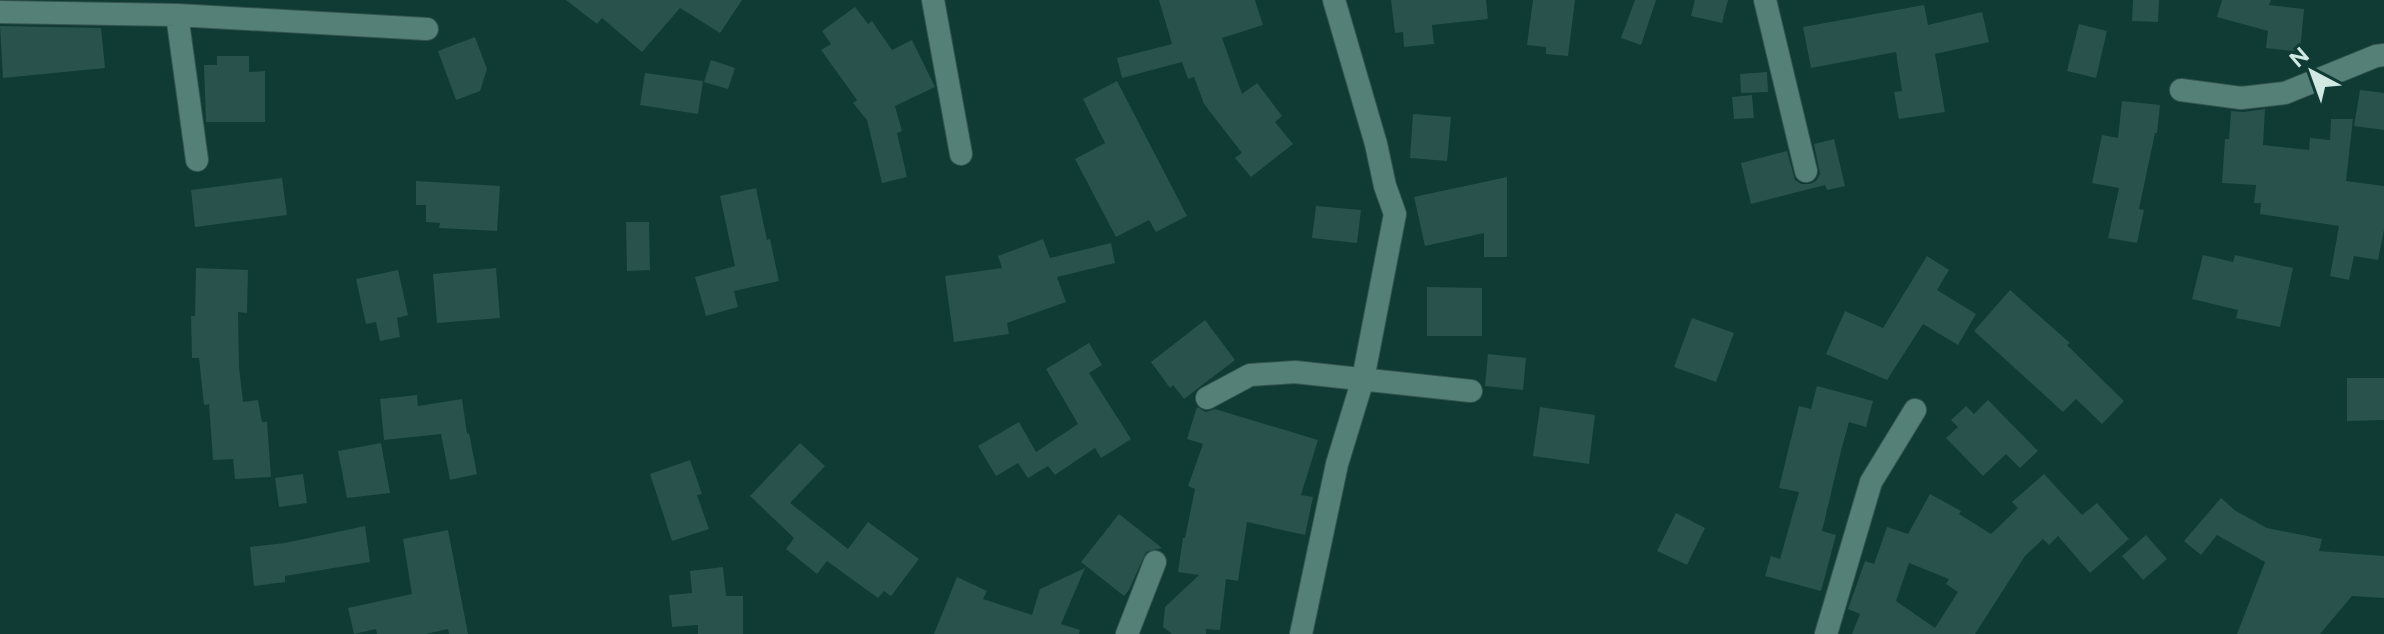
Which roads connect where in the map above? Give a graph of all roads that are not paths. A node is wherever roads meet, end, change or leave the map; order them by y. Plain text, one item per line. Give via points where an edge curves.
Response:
1 (933, 0) edge
2 (1334, 0) edge
3 (1765, 0) edge
4 (0, 12) edge
5 (177, 15) junction
6 (427, 29) dead end
7 (2384, 55) edge
8 (2181, 90) dead end
9 (961, 154) dead end
10 (197, 160) dead end
11 (1806, 171) dead end
12 (1363, 379) junction
13 (1471, 391) dead end
14 (1207, 398) dead end
15 (1915, 410) dead end
16 (1155, 562) dead end
17 (1127, 634) edge
18 (1301, 634) edge
19 (1826, 634) edge

1 - 9 street
2 - 12 street via 1395,214
3 - 11 street
4 - 5 street
5 - 6 street
5 - 10 street
7 - 8 street via 2285,93 2241,98
12 - 13 street
12 - 14 street via 1295,372 1250,375
12 - 18 street via 1337,464
15 - 19 street via 1871,482
16 - 17 street

